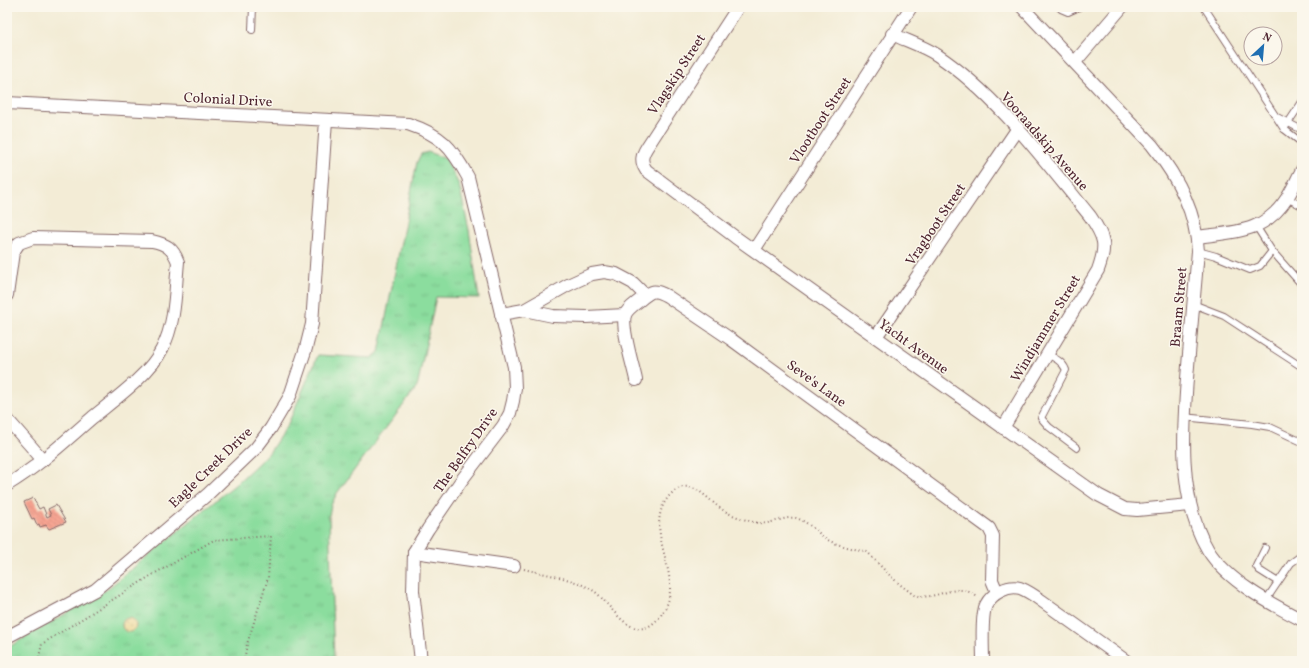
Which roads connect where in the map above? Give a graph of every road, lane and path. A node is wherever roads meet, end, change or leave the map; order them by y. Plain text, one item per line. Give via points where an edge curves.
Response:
1 (253, 7) edge
2 (738, 7) edge
3 (911, 7) edge
4 (1022, 7) edge
5 (1059, 7) edge
6 (1079, 7) edge
7 (1122, 7) edge
8 (1204, 7) edge
9 (252, 30) dead end
10 (892, 34) junction
11 (1075, 62) junction
12 (1302, 102) edge
13 (7, 103) edge
14 (1277, 117) junction
15 (326, 120) junction
16 (1288, 122) junction
17 (1018, 128) junction
18 (1284, 129) junction
19 (1302, 130) edge
20 (442, 141) joint
21 (1302, 143) edge
22 (642, 159) joint
23 (1302, 170) edge
24 (1287, 198) junction
25 (1302, 206) edge
26 (1256, 226) junction
27 (1197, 237) junction
28 (1103, 240) joint
29 (754, 250) junction
30 (1198, 251) junction
31 (1272, 251) junction
32 (1302, 285) edge
33 (7, 295) edge
34 (645, 296) junction
35 (1193, 304) junction
36 (524, 310) junction
37 (501, 314) junction
38 (625, 315) junction
39 (876, 337) junction
40 (1047, 354) junction
41 (1302, 367) edge
42 (636, 380) dead end
43 (1183, 418) junction
44 (7, 419) edge
45 (1003, 428) junction
46 (1302, 442) edge
47 (1077, 448) dead end
48 (43, 460) junction
49 (7, 485) edge
50 (1190, 505) junction
51 (1266, 548) dead end
52 (414, 552) junction
53 (1302, 555) edge
54 (514, 566) joint
55 (1278, 582) junction
56 (997, 592) junction
57 (1266, 600) junction
58 (985, 605) junction
59 (1302, 620) edge
60 (7, 637) edge
61 (38, 661) edge
62 (244, 661) edge
63 (421, 661) edge
64 (983, 661) edge
65 (1126, 661) edge

1 - 9 lane
2 - 22 street, Vlagskip Street via 643,153
3 - 10 street, Vlootboot Street
4 - 11 street, Braam Street
5 - 6 lane via 1068,12
7 - 11 street
8 - 14 lane
10 - 17 street, Vooraadskip Avenue via 936,55 979,89
10 - 29 street, Vlootboot Street
11 - 27 street, Braam Street via 1165,160 1185,196
12 - 16 lane
13 - 15 street, Colonial Drive
14 - 16 lane
14 - 18 lane
15 - 20 street, Colonial Drive via 408,124 427,130
15 - 60 street, Eagle Creek Drive via 312,324 290,396 271,428 256,448 208,494 95,590
16 - 18 lane
16 - 19 lane
17 - 28 street, Vooraadskip Avenue via 1090,216
17 - 39 street, Vragboot Street
18 - 21 lane
20 - 37 street, The Belfry Drive via 457,156 468,177
22 - 29 street, Yacht Avenue via 642,165 646,170
23 - 24 street
24 - 25 lane
24 - 26 street via 1264,222
26 - 27 street via 1236,232
26 - 31 lane
27 - 30 street, Braam Street
28 - 40 street, Windjammer Street via 1098,270
29 - 39 street, Yacht Avenue
30 - 31 lane via 1250,270 1260,266
30 - 35 street, Braam Street
31 - 32 lane
33 - 48 street via 13,252 19,243 32,238 152,241 164,243 172,250 178,262 172,321 163,348 155,360 118,396
34 - 36 street via 633,283 616,274 604,272 592,274
34 - 38 street
34 - 56 street, Seve's Lane via 658,291 726,335 989,528 993,536 992,580
35 - 41 lane via 1224,316
35 - 43 street, Braam Street
36 - 37 street
36 - 38 street via 553,316
37 - 52 street, The Belfry Drive via 514,367 515,388 510,413
38 - 42 street via 624,327
39 - 45 street, Yacht Avenue
40 - 45 street, Windjammer Street
40 - 47 lane via 1065,366 1066,370 1040,418
43 - 46 lane via 1270,427
43 - 50 street, Braam Street
44 - 48 street
45 - 50 street, Yacht Avenue via 1098,495 1125,509
48 - 49 street
50 - 57 street, Braam Street via 1208,551 1246,588
51 - 55 lane via 1256,566
52 - 54 street
52 - 63 street, The Belfry Drive via 413,592
53 - 55 lane via 1291,563
54 - 58 path via 575,582 595,592 613,612 631,626 643,628 658,620 670,598 670,575 661,545 660,521 663,507 672,493 691,487 702,492 723,510 750,521 760,524 795,518 837,545 867,552 892,579 914,595 929,596 958,589 972,592
55 - 57 lane
56 - 58 street
56 - 65 street via 1010,588 1030,592
57 - 59 street, Braam Street
58 - 64 street
61 - 62 path via 42,644 152,575 214,540 271,536 268,578

